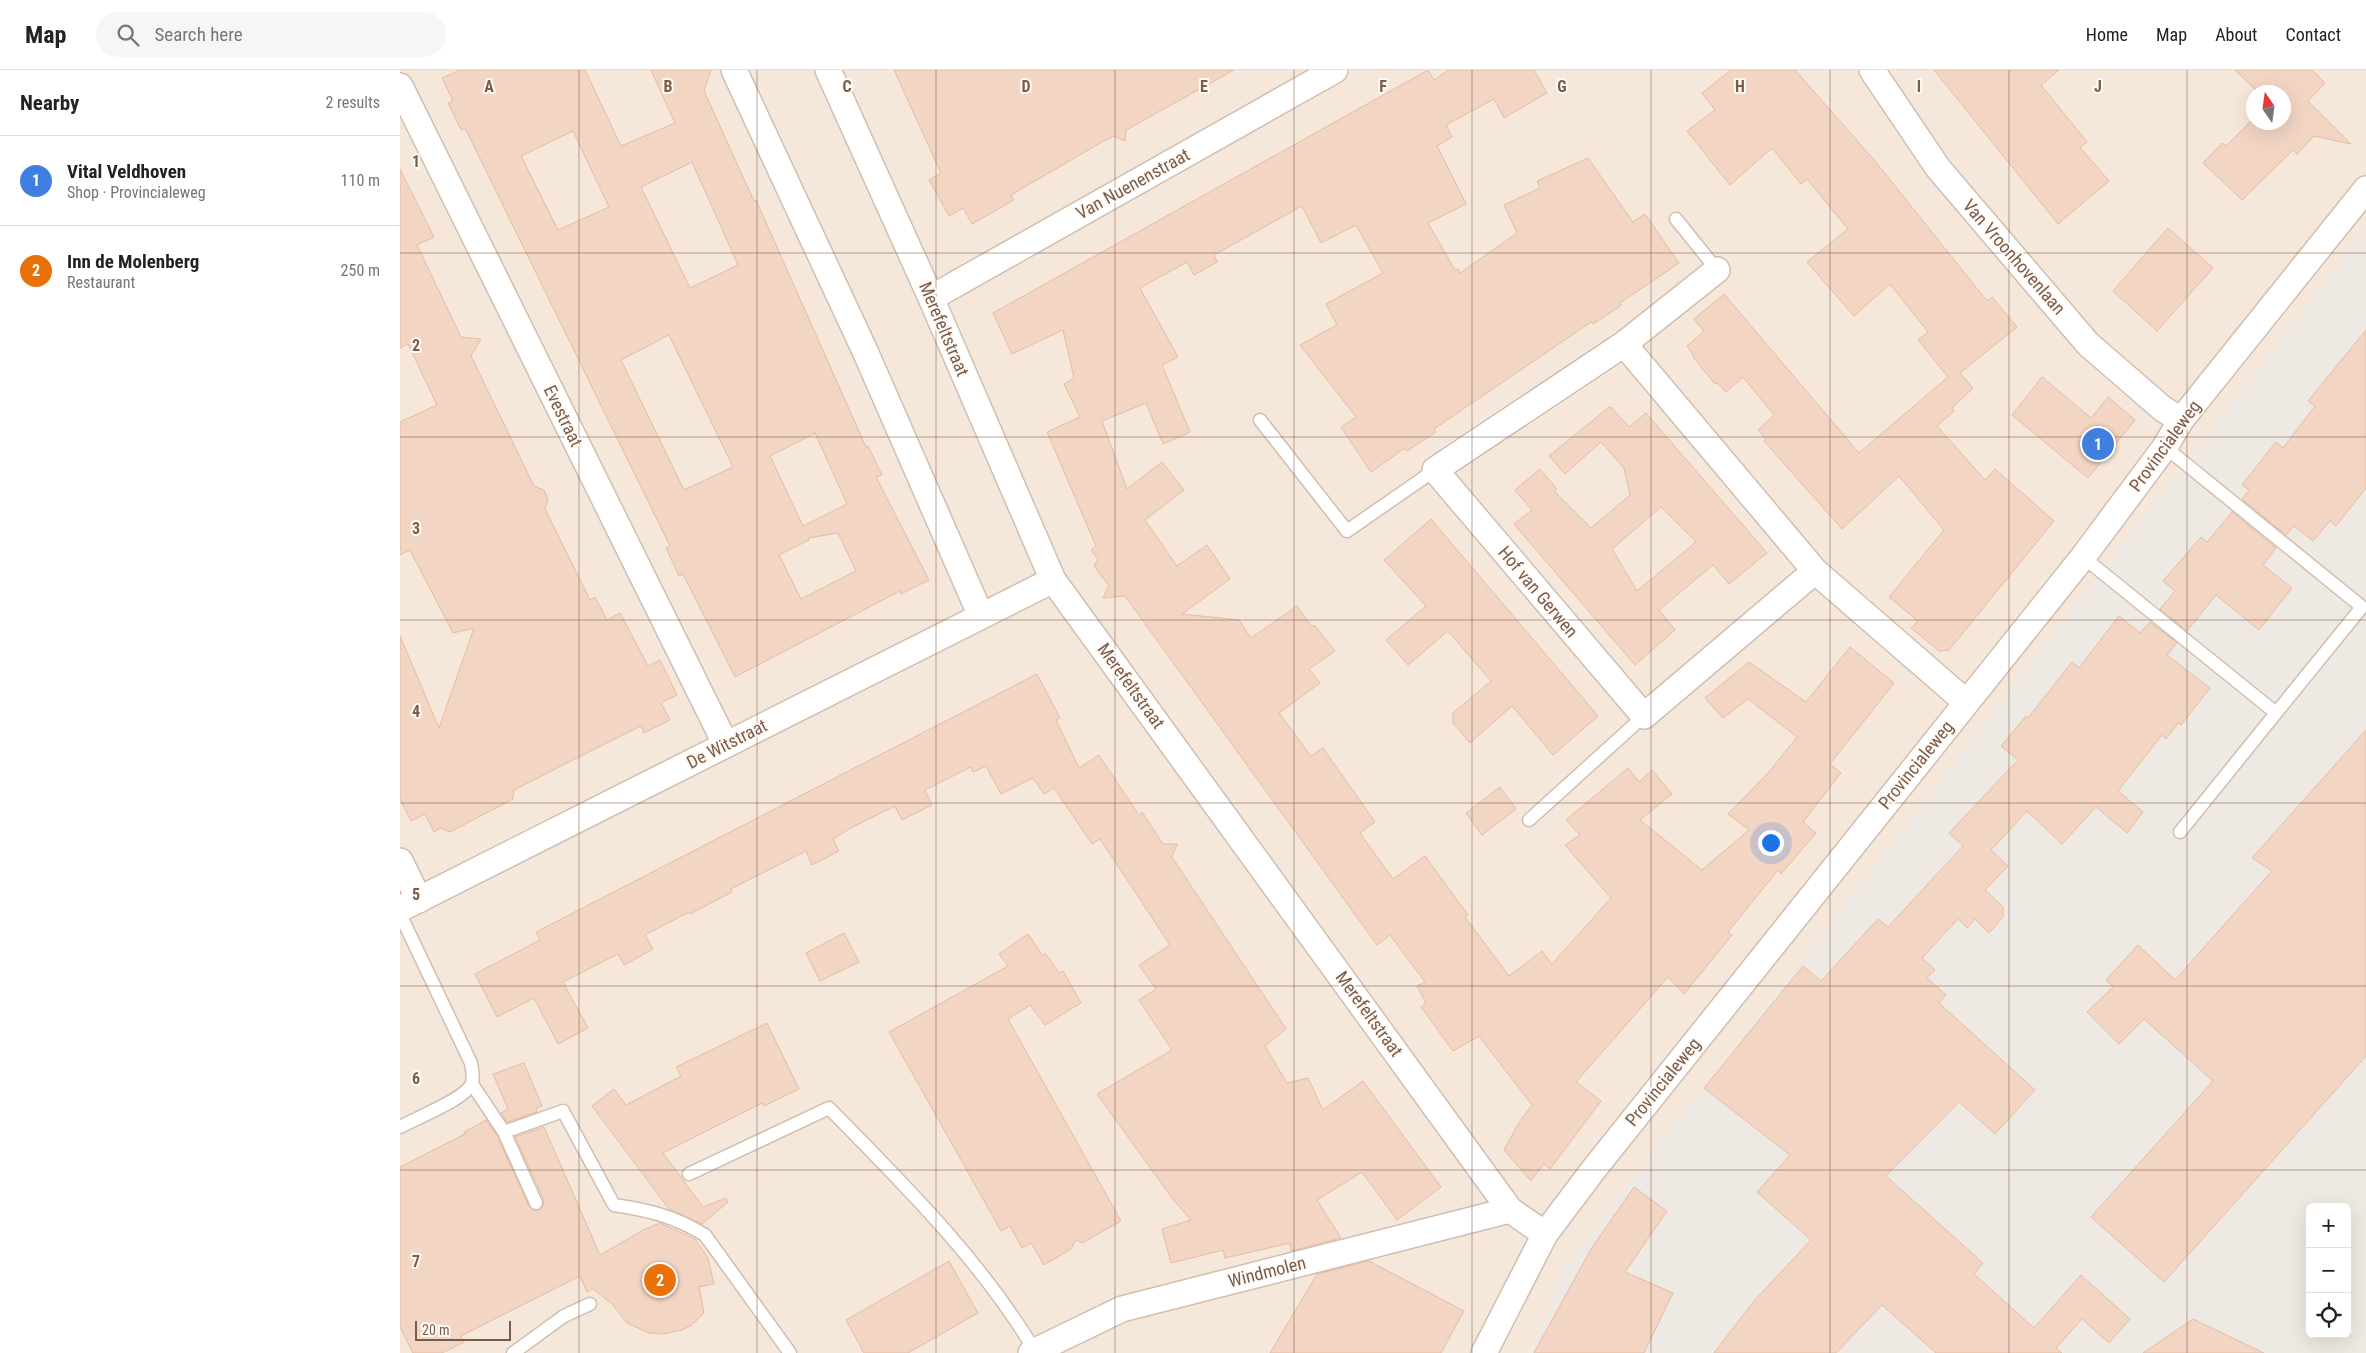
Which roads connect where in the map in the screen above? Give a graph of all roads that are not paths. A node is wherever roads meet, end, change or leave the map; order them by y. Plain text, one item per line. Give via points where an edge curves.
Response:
1 (734, 70) edge
2 (828, 70) edge
3 (1335, 70) edge
4 (1872, 70) edge
5 (400, 86) edge
6 (2366, 189) edge
7 (1676, 218) dead end
8 (1717, 270) joint
9 (931, 298) junction
10 (1624, 344) junction
11 (1260, 420) dead end
12 (2181, 420) junction
13 (2165, 447) junction
14 (1434, 470) junction
15 (2083, 557) junction
16 (1815, 571) junction
17 (1053, 580) junction
18 (2364, 608) edge
19 (981, 616) junction
20 (1966, 702) junction
21 (2276, 713) junction
22 (1644, 716) junction
23 (726, 745) junction
24 (1529, 820) dead end
25 (2180, 832) dead end
26 (400, 862) edge
27 (406, 908) edge
28 (472, 1084) junction
29 (400, 1127) edge
30 (504, 1132) junction
31 (690, 1174) dead end
32 (536, 1203) dead end
33 (1510, 1210) junction
34 (1545, 1234) junction
35 (590, 1304) dead end
36 (531, 1348) edge
37 (1033, 1352) edge
38 (513, 1353) edge
39 (790, 1353) edge
40 (1484, 1353) edge

1 - 19 street via 865,351
2 - 9 street, Merefeltstraat
3 - 9 street, Van Nuenenstraat
4 - 12 street, Van Vroonhovenlaan via 1938,168 2088,344 2163,409
5 - 23 street, Evestraat
6 - 12 street, Provincialeweg
7 - 8 lane
8 - 10 street
9 - 17 street, Merefeltstraat
10 - 14 street
10 - 16 street
11 - 14 lane via 1347,531
12 - 13 street, Provincialeweg
13 - 15 street, Provincialeweg
13 - 18 lane
14 - 22 street, Hof van Gerwen
15 - 20 street, Provincialeweg
15 - 21 lane
16 - 20 street
16 - 22 street
17 - 19 street, De Witstraat
17 - 33 street, Merefeltstraat
18 - 21 lane
19 - 23 street, De Witstraat
20 - 34 street, Provincialeweg
21 - 25 lane
22 - 24 lane
23 - 27 street, De Witstraat
26 - 27 street
27 - 28 lane via 471,1063
28 - 29 lane via 463,1094
28 - 30 lane
30 - 32 lane
30 - 39 lane via 563,1111 614,1204 654,1211 704,1235
31 - 37 lane via 829,1108 943,1226 993,1286
33 - 34 street, Merefeltstraat
33 - 37 street, Windmolen via 1122,1308
34 - 40 street, Provincialeweg
35 - 36 lane via 564,1316
36 - 38 lane

